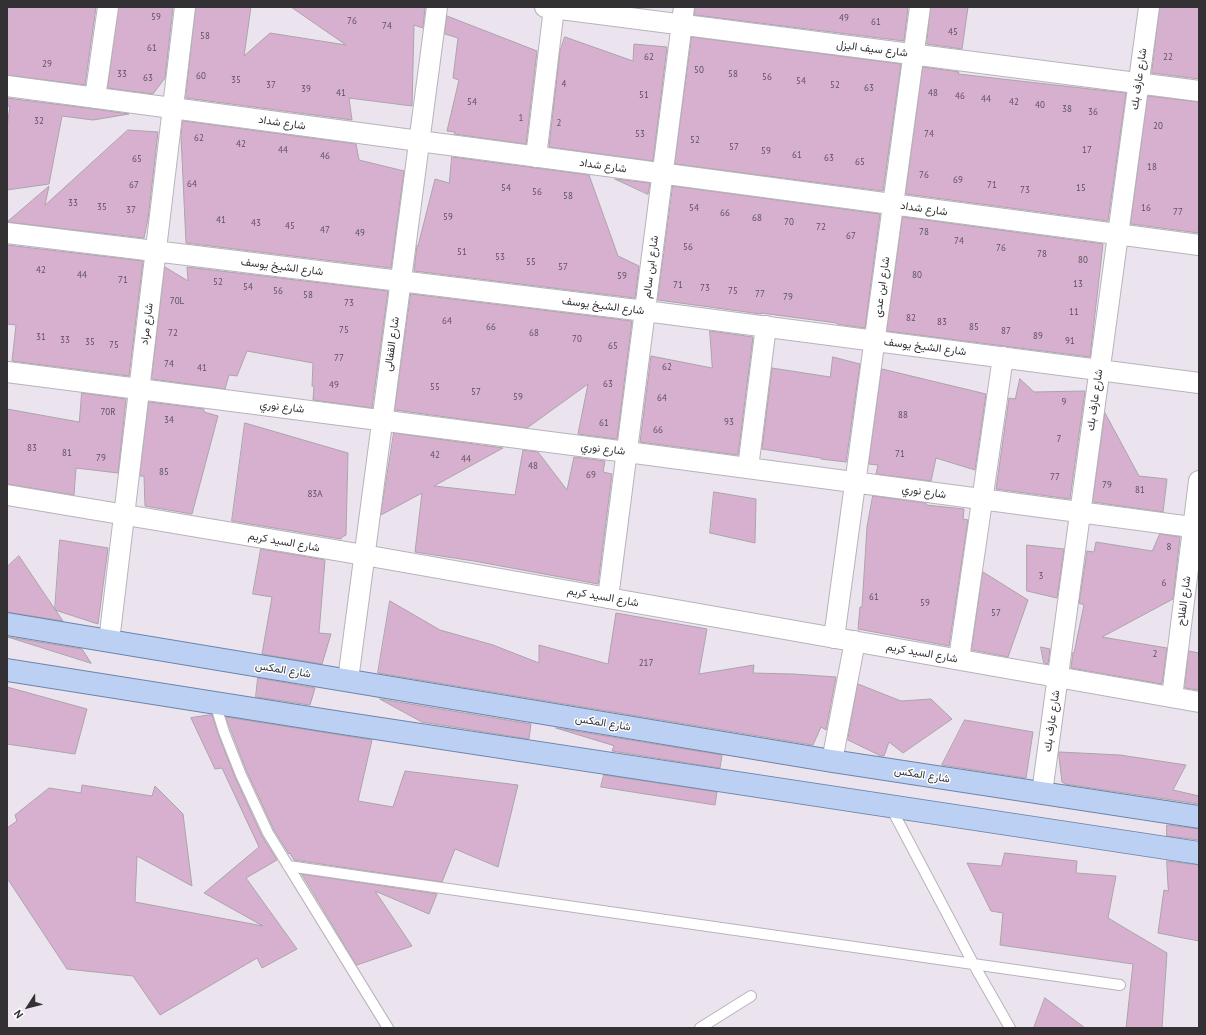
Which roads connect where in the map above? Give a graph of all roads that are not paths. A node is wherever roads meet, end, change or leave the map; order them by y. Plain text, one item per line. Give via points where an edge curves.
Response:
1 (108, 7) edge
2 (185, 7) edge
3 (437, 7) edge
4 (920, 7) edge
5 (1148, 7) edge
6 (550, 8) edge
7 (683, 16) edge
8 (914, 55) junction
9 (1138, 84) junction
10 (7, 86) edge
11 (1199, 91) edge
12 (95, 98) junction
13 (173, 108) junction
14 (419, 141) junction
15 (536, 157) junction
16 (662, 174) junction
17 (893, 204) junction
18 (7, 234) edge
19 (1118, 234) junction
20 (1199, 245) edge
21 (156, 252) junction
22 (400, 281) junction
23 (645, 311) junction
24 (766, 326) junction
25 (874, 341) junction
26 (1003, 357) junction
27 (1099, 370) junction
28 (7, 372) edge
29 (1199, 383) edge
30 (139, 389) junction
31 (382, 420) junction
32 (627, 452) junction
33 (748, 468) junction
34 (1199, 481) edge
35 (855, 482) junction
36 (7, 495) edge
37 (982, 500) junction
38 (1080, 513) junction
39 (124, 514) junction
40 (1196, 528) edge
41 (364, 555) junction
42 (608, 598) junction
43 (7, 624) edge
44 (834, 638) junction
45 (109, 641) junction
46 (855, 641) junction
47 (960, 659) junction
48 (7, 670) edge
49 (1058, 677) junction
50 (348, 680) junction
51 (1172, 697) junction
52 (1199, 702) edge
53 (215, 703) junction
54 (832, 761) junction
55 (1042, 793) junction
56 (889, 805) junction
57 (1199, 817) edge
58 (1199, 853) edge
59 (288, 866) junction
60 (974, 965) junction
61 (1120, 985) dead end
62 (751, 996) dead end
63 (388, 1028) edge
64 (700, 1028) edge
65 (1010, 1028) edge

1 - 12 street
2 - 13 street, شارع مراد
3 - 14 street, شارع القفالى
4 - 8 street, شارع ابن عدى
5 - 9 street, شارع عارف بك
6 - 7 street, شارع سيف اليزل
6 - 15 street
7 - 8 street, شارع سيف اليزل
7 - 16 street, شارع ابن سالم
8 - 9 street, شارع سيف اليزل
8 - 17 street, شارع ابن عدى
9 - 11 street, شارع سيف اليزل
9 - 19 street, شارع عارف بك
10 - 12 street, شارع شداد
12 - 13 street, شارع شداد
13 - 14 street, شارع شداد
13 - 21 street, شارع مراد
14 - 15 street, شارع شداد
14 - 22 street, شارع القفالى
15 - 16 street, شارع شداد
16 - 17 street, شارع شداد
16 - 23 street, شارع ابن سالم
17 - 19 street, شارع شداد
17 - 25 street, شارع ابن عدى
18 - 21 street, شارع الشيخ يوسف
19 - 20 street, شارع شداد
19 - 27 street, شارع عارف بك
21 - 22 street, شارع الشيخ يوسف
21 - 30 street, شارع مراد
22 - 23 street, شارع الشيخ يوسف
22 - 31 street, شارع القفالى
23 - 24 street, شارع الشيخ يوسف
23 - 32 street, شارع ابن سالم
24 - 25 street, شارع الشيخ يوسف
24 - 33 street
25 - 26 street, شارع الشيخ يوسف
25 - 35 street, شارع ابن عدى
26 - 27 street, شارع الشيخ يوسف
26 - 37 street
27 - 29 street, شارع الشيخ يوسف
27 - 38 street, شارع عارف بك
28 - 30 street, شارع نوري
30 - 31 street, شارع نوري
30 - 39 street, شارع مراد
31 - 32 street, شارع نوري
31 - 41 street, شارع القفالى
32 - 33 street, شارع نوري
32 - 42 street, شارع ابن سالم
33 - 35 street, شارع نوري
34 - 40 street, شارع الفلاح
35 - 37 street, شارع نوري
35 - 44 street, شارع ابن عدى
36 - 39 street, شارع السيد كريم
37 - 38 street, شارع نوري
37 - 47 street
38 - 40 street, شارع نوري
38 - 49 street, شارع عارف بك
39 - 41 street, شارع السيد كريم
39 - 45 street, شارع مراد
40 - 51 street, شارع الفلاح
41 - 42 street, شارع السيد كريم
41 - 50 street, شارع القفالى
42 - 44 street, شارع السيد كريم
43 - 45 main road, شارع المكس
44 - 46 street, شارع السيد كريم
45 - 50 main road, شارع المكس
46 - 47 street, شارع السيد كريم
46 - 54 street
47 - 49 street, شارع السيد كريم
48 - 53 main road
49 - 51 street, شارع السيد كريم
49 - 55 street, شارع عارف بك
50 - 54 main road, شارع المكس
51 - 52 street, شارع السيد كريم
53 - 56 main road
53 - 59 lane via 245,782 268,833
54 - 55 main road, شارع المكس
55 - 57 main road, شارع المكس
56 - 58 main road
56 - 60 lane
59 - 60 lane
59 - 63 lane
60 - 61 lane
60 - 65 lane
62 - 64 lane

